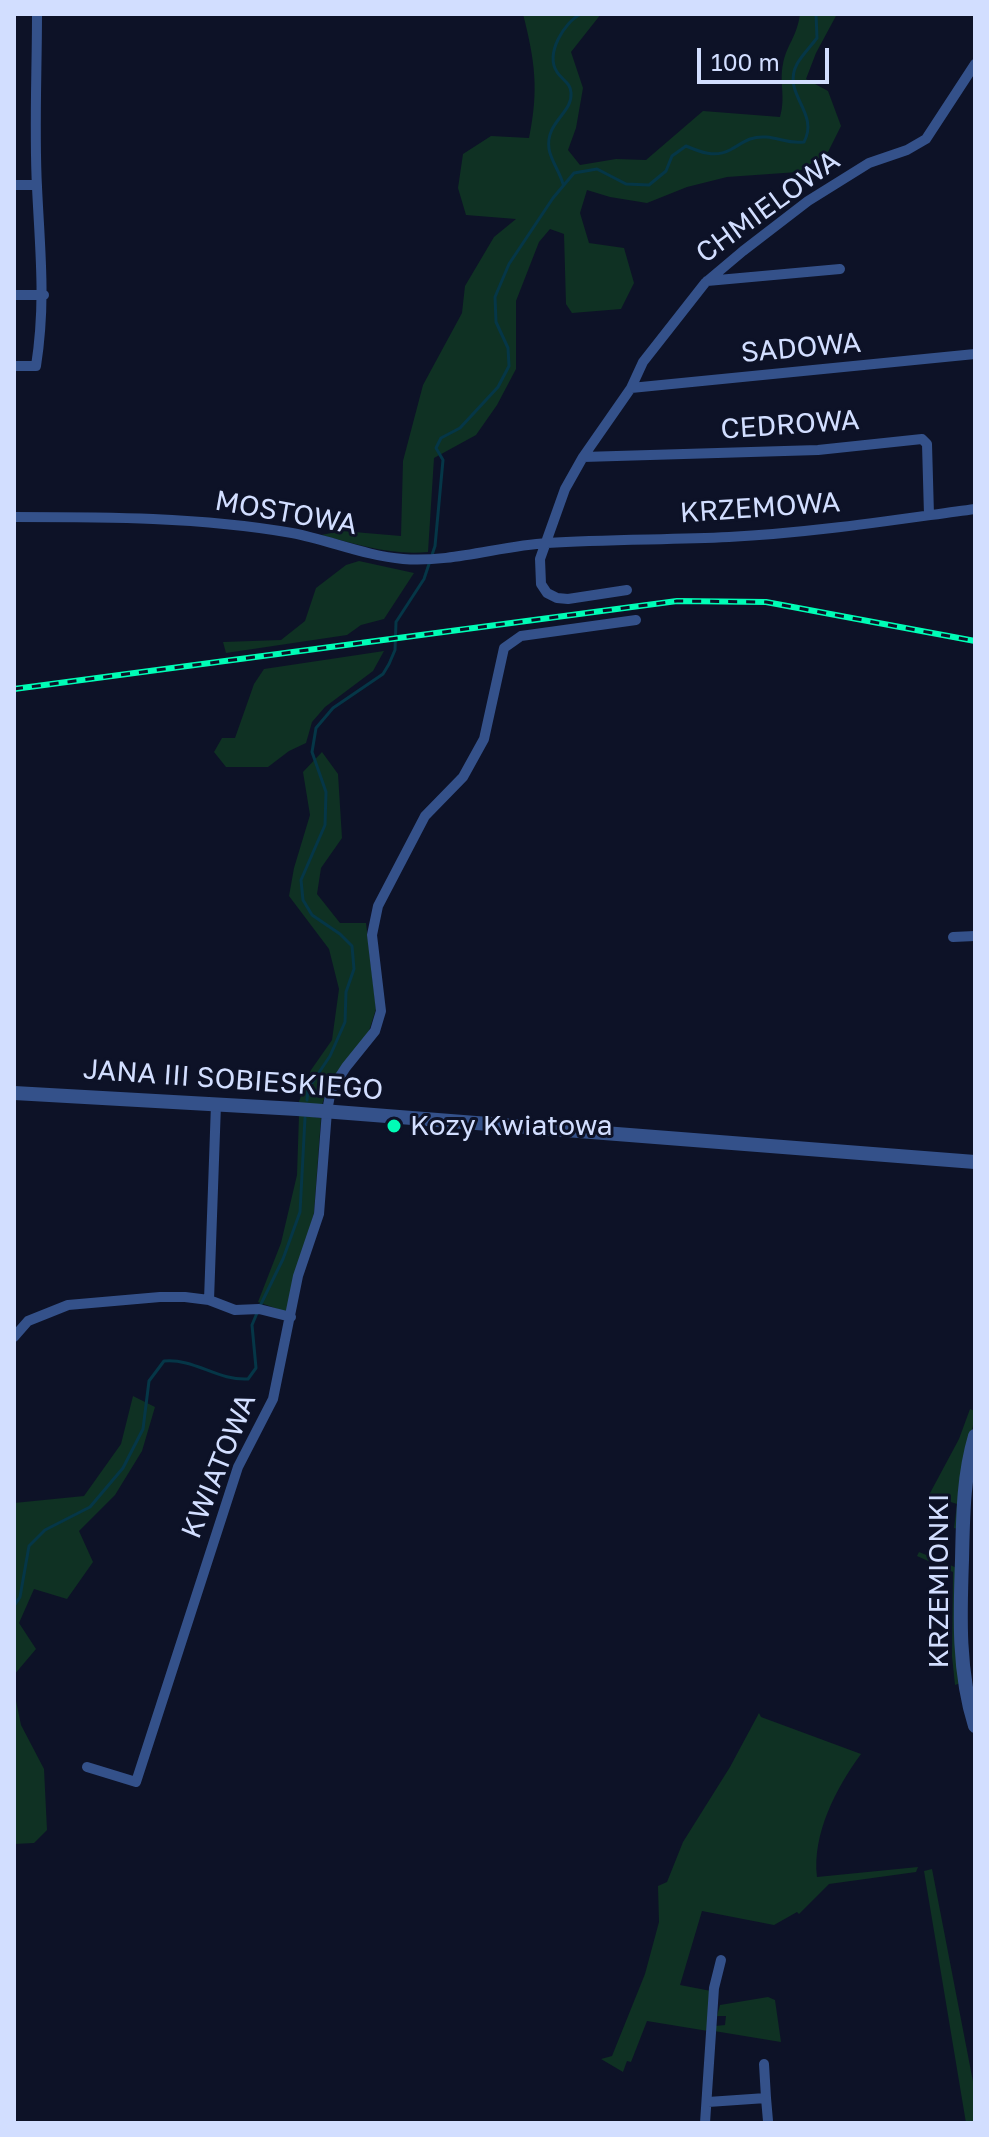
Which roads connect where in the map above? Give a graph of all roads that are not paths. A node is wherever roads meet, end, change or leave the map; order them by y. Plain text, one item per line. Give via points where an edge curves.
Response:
1 (37, 14) edge
2 (975, 64) edge
3 (14, 185) edge
4 (37, 185) junction
5 (840, 269) dead end
6 (707, 281) junction
7 (14, 295) edge
8 (44, 295) junction
9 (975, 354) edge
10 (14, 366) edge
11 (631, 388) junction
12 (583, 457) junction
13 (975, 509) edge
14 (929, 515) junction
15 (14, 517) edge
16 (547, 543) junction
17 (627, 590) dead end
18 (636, 620) dead end
19 (975, 936) edge
20 (953, 937) dead end
21 (14, 1093) edge
22 (216, 1104) junction
23 (327, 1111) junction
24 (975, 1162) edge
25 (209, 1300) junction
26 (291, 1317) junction
27 (14, 1337) edge
28 (975, 1436) edge
29 (975, 1726) edge
30 (87, 1767) dead end
31 (721, 1960) dead end
32 (764, 2064) dead end
33 (766, 2098) junction
34 (708, 2102) junction
35 (768, 2121) dead end
36 (705, 2123) edge

1 - 4 street
2 - 6 street, CHMIELOWA via 926,139 869,163 808,201
3 - 4 street
4 - 8 street
5 - 6 street
6 - 11 street, CHMIELOWA via 643,362
7 - 8 street
8 - 10 street via 36,366
9 - 11 street, SADOWA
11 - 12 street, CHMIELOWA
12 - 14 street, CEDROWA via 818,450 922,439 927,444
12 - 16 street, CHMIELOWA via 565,489
13 - 14 street, KRZEMOWA
14 - 16 street, KRZEMOWA via 731,537
15 - 16 street, MOSTOWA via 118,517 292,533 405,560
16 - 17 street, CHMIELOWA via 540,559 541,584 547,593 568,599
18 - 23 street, KWIATOWA via 521,636 504,648 484,739 463,777 425,816 378,906 372,935 381,1011 375,1031 331,1090
19 - 20 street
21 - 22 street, JANA III SOBIESKIEGO
22 - 23 street, JANA III SOBIESKIEGO
22 - 25 street
23 - 24 street, JANA III SOBIESKIEGO
23 - 26 street, KWIATOWA via 319,1214 298,1276
25 - 26 street via 235,1310
25 - 27 street via 160,1297 68,1305 28,1321
26 - 30 street, KWIATOWA via 273,1399 234,1477 136,1782
28 - 29 street, KRZEMIONKI via 965,1482 961,1623
31 - 34 street via 714,1988
32 - 33 street
33 - 34 street
33 - 35 street
34 - 36 street

